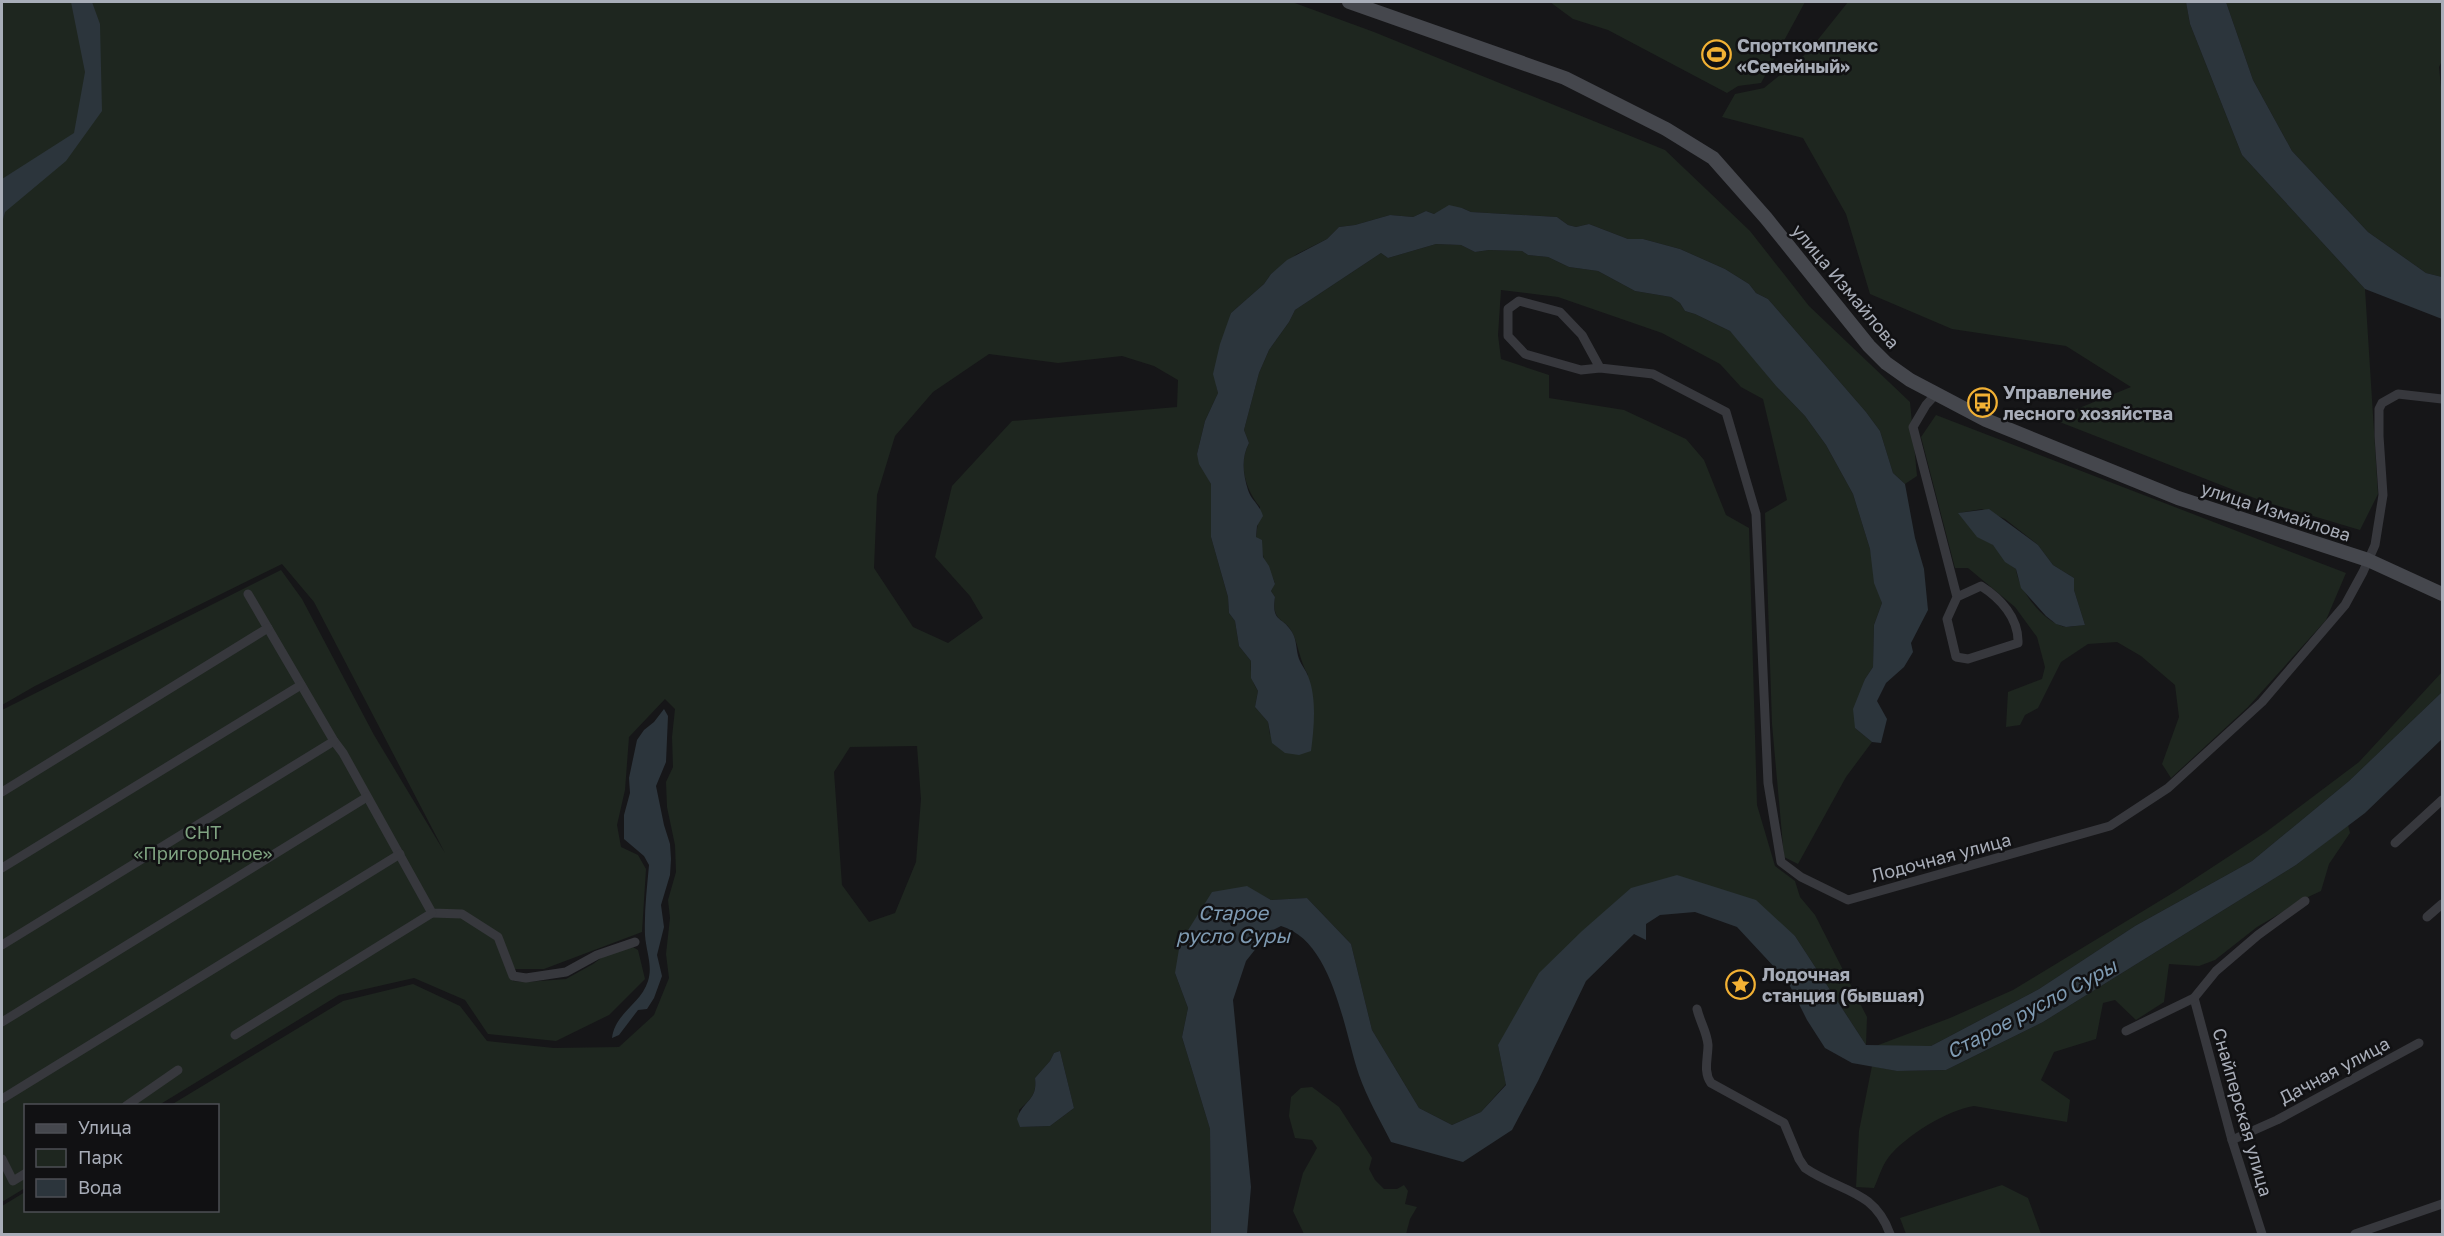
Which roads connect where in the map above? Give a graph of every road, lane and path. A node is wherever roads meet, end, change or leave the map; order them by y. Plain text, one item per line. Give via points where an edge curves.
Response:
1 (1349, 2) edge
2 (1599, 368) junction
3 (1935, 394) junction
4 (2442, 399) edge
5 (2368, 560) junction
6 (248, 594) dead end
7 (2442, 594) edge
8 (1957, 597) junction
9 (268, 628) junction
10 (301, 685) junction
11 (334, 741) junction
12 (2, 792) edge
13 (367, 797) junction
14 (2442, 800) edge
15 (2395, 843) dead end
16 (400, 854) junction
17 (2, 868) edge
18 (2305, 901) dead end
19 (2442, 904) edge
20 (432, 912) junction
21 (2427, 917) dead end
22 (635, 942) dead end
23 (2, 945) edge
24 (2194, 998) junction
25 (1697, 1009) dead end
26 (2, 1022) edge
27 (2126, 1031) dead end
28 (235, 1035) dead end
29 (2419, 1043) dead end
30 (178, 1070) dead end
31 (2, 1099) edge
32 (129, 1104) edge
33 (2232, 1140) junction
34 (2, 1160) edge
35 (24, 1174) edge
36 (2442, 1204) edge
37 (2373, 1231) edge
38 (1890, 1234) edge
39 (2262, 1234) edge
40 (2355, 1234) edge

1 - 3 main road, улица Измайлова via 1565,78 1666,129 1713,158 1869,346 1886,363
2 - 2 street, Лодочная улица via 1581,370 1525,354 1508,336 1508,309 1519,301 1560,312 1582,335
2 - 5 street, Лодочная улица via 1653,374 1726,412 1756,514 1768,783 1781,862 1801,877 1848,900 2110,826 2168,788 2262,702 2345,605
3 - 5 main road, улица Измайлова via 1986,420 2178,498
3 - 8 street via 1913,427
4 - 5 street, Лодочная улица via 2398,394 2379,409 2383,495 2375,545
5 - 7 main road, улица Измайлова
6 - 9 street
8 - 8 street via 1947,619 1956,657 1968,659 2018,643 2019,632 2000,598 1981,586
9 - 10 street
9 - 12 street
10 - 11 street
10 - 17 street
11 - 13 street
11 - 23 street
13 - 16 street
13 - 26 street
14 - 15 street
16 - 20 street
16 - 31 street
18 - 24 street via 2216,971
19 - 21 street
20 - 22 street via 462,914 498,937 513,976 526,978 566,972 597,955
20 - 28 street
24 - 27 street
24 - 33 street, Снайперская улица
25 - 38 street via 1708,1045 1707,1077 1711,1083 1784,1123 1805,1168 1869,1201
29 - 33 street, Дачная улица
30 - 32 street
33 - 39 street, Снайперская улица
34 - 35 street via 14,1181
36 - 37 street
37 - 40 street

